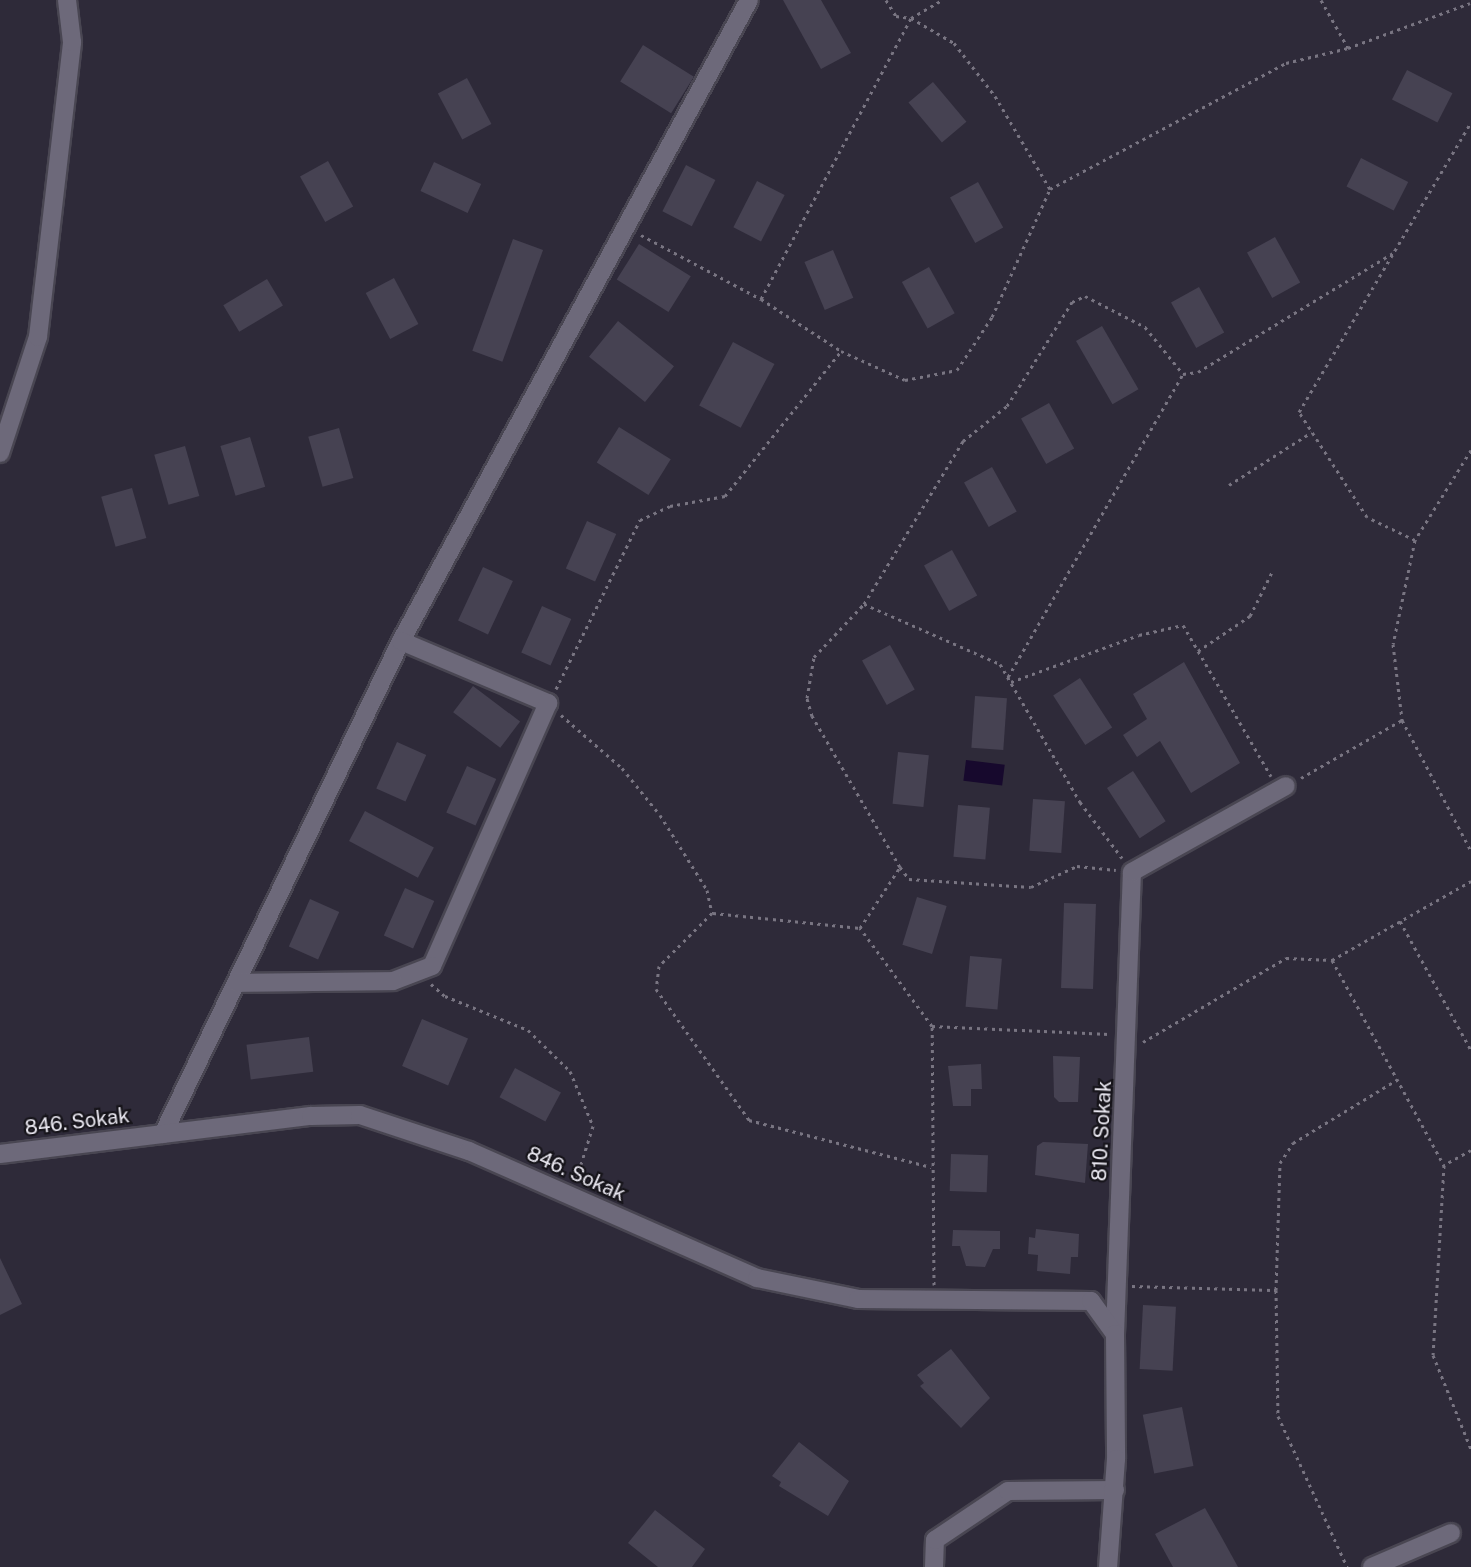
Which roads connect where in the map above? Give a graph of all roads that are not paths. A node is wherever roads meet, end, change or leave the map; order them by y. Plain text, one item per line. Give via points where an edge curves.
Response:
1 (67, 0) edge
2 (749, 0) edge
3 (0, 453) edge
4 (401, 641) junction
5 (1283, 788) road end
6 (236, 983) junction
7 (163, 1134) junction
8 (0, 1154) edge
9 (1115, 1334) junction
10 (1115, 1490) junction
11 (1451, 1533) dead end
12 (934, 1567) edge
13 (1108, 1567) edge
14 (1372, 1567) edge

1 - 3 street via 72,42 38,337
2 - 4 street
4 - 6 street
4 - 6 street via 548,703 432,966 393,981
5 - 9 street, 810. Sokak via 1132,872
6 - 7 street
7 - 8 street, 846. Sokak
7 - 9 street, 846. Sokak via 360,1115 439,1139 757,1278 858,1299 1091,1301
9 - 10 street, 810. Sokak
10 - 12 street via 1008,1491 935,1540
10 - 13 street, 810. Sokak
11 - 14 street

